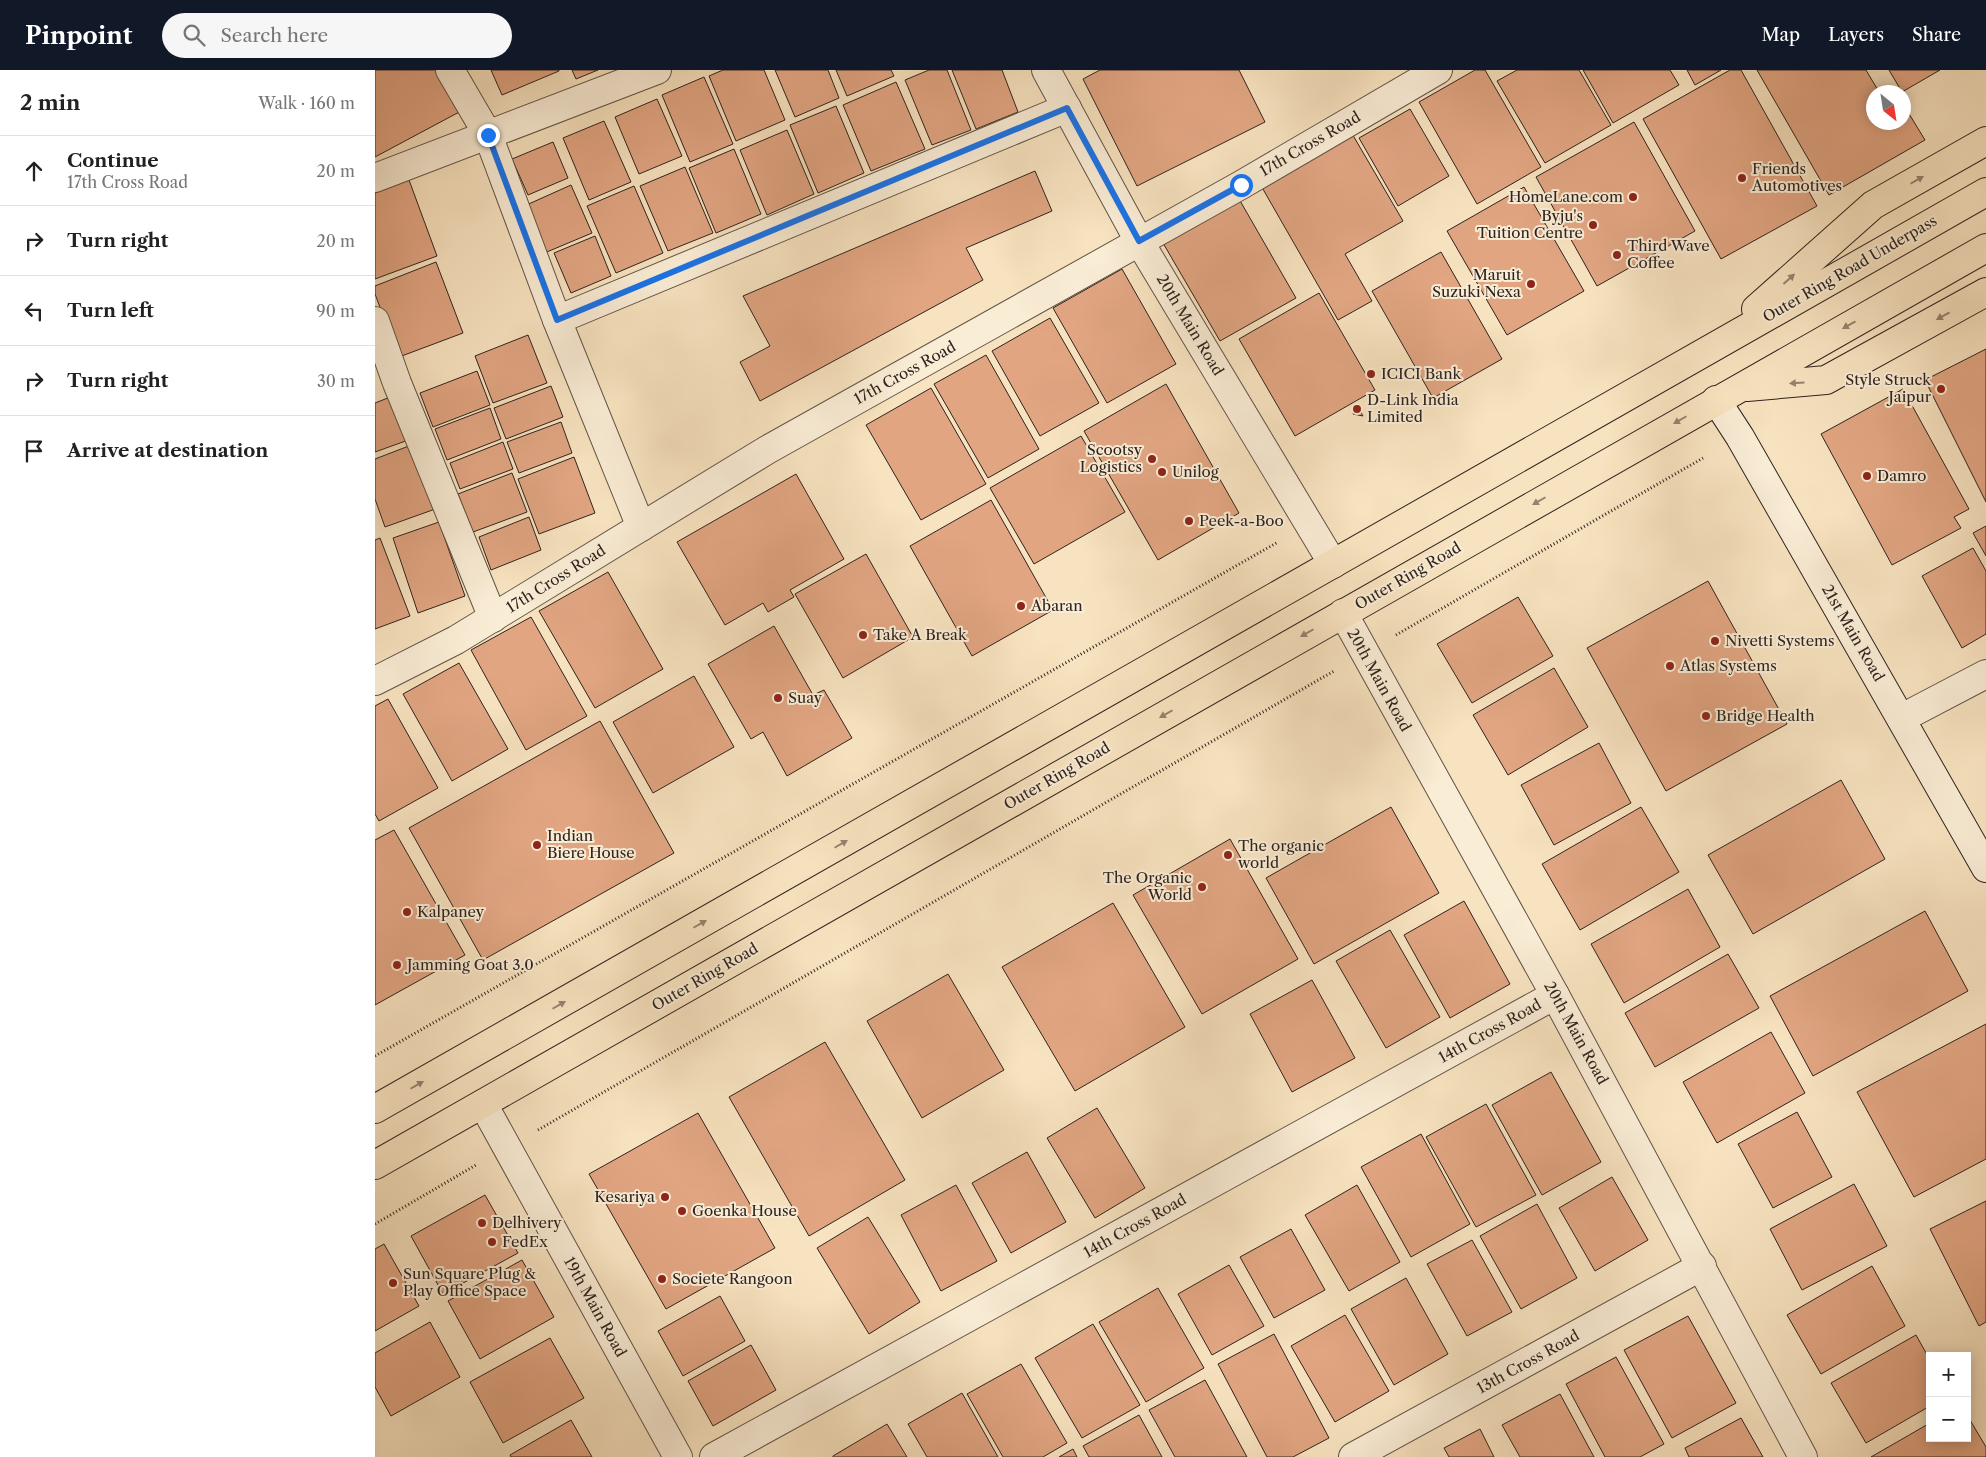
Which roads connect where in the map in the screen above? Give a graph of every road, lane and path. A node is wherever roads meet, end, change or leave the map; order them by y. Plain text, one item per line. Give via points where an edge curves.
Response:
1 (450, 70) edge
2 (657, 70) edge
3 (1046, 70) edge
4 (1438, 70) edge
5 (1067, 108) junction
6 (488, 135) junction
7 (1986, 140) edge
8 (375, 178) edge
9 (1986, 192) edge
10 (1139, 241) junction
11 (1986, 248) edge
12 (1986, 292) edge
13 (557, 320) junction
14 (375, 321) edge
15 (1714, 347) junction
16 (1727, 394) junction
17 (1703, 458) dead end
18 (641, 527) junction
19 (1279, 541) dead end
20 (1333, 564) junction
21 (1343, 613) junction
22 (493, 618) junction
23 (1364, 654) junction
24 (1986, 674) edge
25 (375, 681) edge
26 (1902, 718) junction
27 (1986, 868) edge
28 (1555, 995) junction
29 (375, 1056) edge
30 (483, 1104) junction
31 (375, 1110) edge
32 (508, 1147) junction
33 (375, 1165) edge
34 (375, 1224) edge
35 (1702, 1266) junction
36 (678, 1457) edge
37 (714, 1457) edge
38 (1353, 1457) edge
39 (1803, 1457) edge

1 - 6 street
2 - 6 street
3 - 5 street, 20th Main Road
4 - 10 street, 17th Cross Road
5 - 10 street, 20th Main Road
5 - 13 street
6 - 8 street
6 - 13 street
15 -> 7 highway via 1873,205
9 - 15 highway, Outer Ring Road Underpass
10 - 18 street, 17th Cross Road via 767,450
10 - 20 street, 20th Main Road
11 -> 16 highway
12 -> 16 highway via 1826,380
13 - 18 street
14 - 22 street
15 - 20 highway
16 -> 21 highway, Outer Ring Road
16 - 26 street, 21st Main Road via 1745,445
17 - 23 path
18 - 22 street, 17th Cross Road
19 - 29 path
31 -> 20 highway
21 - 23 street, 20th Main Road
21 -> 30 highway, Outer Ring Road
22 - 25 street, 17th Cross Road
23 - 28 street, 20th Main Road
23 - 32 path
24 - 26 street
26 - 27 street, 21st Main Road
28 - 35 street, 20th Main Road
28 - 37 street, 14th Cross Road
30 - 32 street, 19th Main Road
30 - 33 highway, Outer Ring Road
32 - 34 path
32 - 36 street, 19th Main Road
35 - 38 street, 13th Cross Road
35 - 39 street, 20th Main Road

